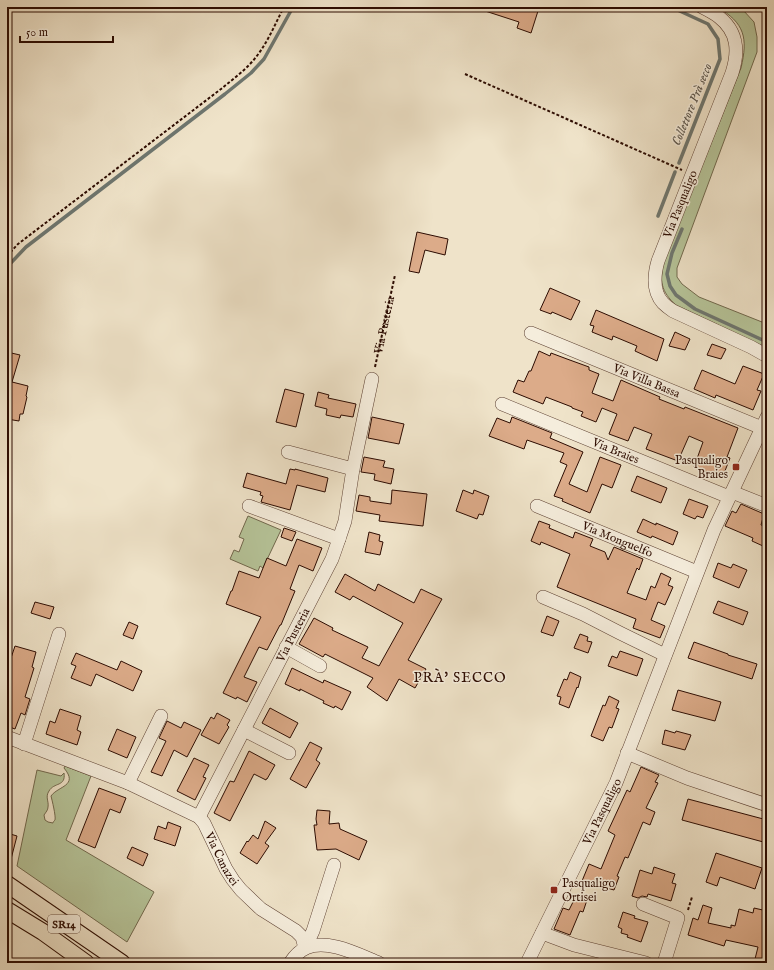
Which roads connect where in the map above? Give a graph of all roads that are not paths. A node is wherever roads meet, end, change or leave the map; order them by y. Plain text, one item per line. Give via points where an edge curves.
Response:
1 (702, 7) edge
2 (530, 333) dead end
3 (767, 356) edge
4 (372, 379) road end
5 (502, 404) dead end
6 (765, 422) edge
7 (288, 452) dead end
8 (352, 469) junction
9 (731, 494) junction
10 (249, 506) dead end
11 (538, 506) dead end
12 (767, 506) edge
13 (340, 539) junction
14 (697, 572) junction
15 (542, 597) dead end
16 (59, 634) dead end
17 (286, 647) junction
18 (665, 655) junction
19 (320, 666) dead end
20 (161, 716) dead end
21 (244, 730) junction
22 (7, 737) edge
23 (24, 744) junction
24 (290, 753) dead end
25 (628, 753) junction
26 (128, 783) junction
27 (767, 804) edge
28 (199, 818) junction
29 (334, 865) dead end
30 (7, 884) edge
31 (642, 904) dead end
32 (7, 910) edge
33 (542, 933) junction
34 (305, 948) junction
35 (86, 963) edge
36 (122, 963) edge
37 (290, 963) edge
38 (379, 963) edge
39 (527, 963) edge
40 (646, 963) edge
41 (664, 963) edge

1 - 3 street, Via Pasqualigo via 726,23 736,40 736,62 658,261 654,283 663,303 673,311
2 - 6 street, Via Villa Bassa
4 - 8 street, Via Pusteria
5 - 9 street, Via Braies
6 - 9 street, Via Pasqualigo
7 - 8 street
8 - 13 street, Via Pusteria
9 - 12 street, Via Braies
9 - 14 street, Via Pasqualigo
10 - 13 street
11 - 14 street, Via Monguelfo
13 - 17 street, Via Pusteria
14 - 18 street, Via Pasqualigo
15 - 18 street via 583,614
16 - 23 street
17 - 19 street
17 - 21 street, Via Pusteria
18 - 25 street, Via Pasqualigo
20 - 26 street
21 - 24 street
21 - 28 street, Via Pusteria
22 - 23 street, Via Canazei
23 - 26 street, Via Canazei
25 - 27 street via 687,778
25 - 33 street, Via Pasqualigo via 616,783
26 - 28 street, Via Canazei
28 - 34 street, Via Canazei via 204,823 226,869 241,890 262,909 296,931 302,937
29 - 34 street
30 - 36 main road, SR14
31 - 41 street via 678,918
32 - 35 main road, SR14
33 - 39 street, Via Pasqualigo
33 - 40 street via 574,945
34 - 37 street
34 - 38 street via 330,945

